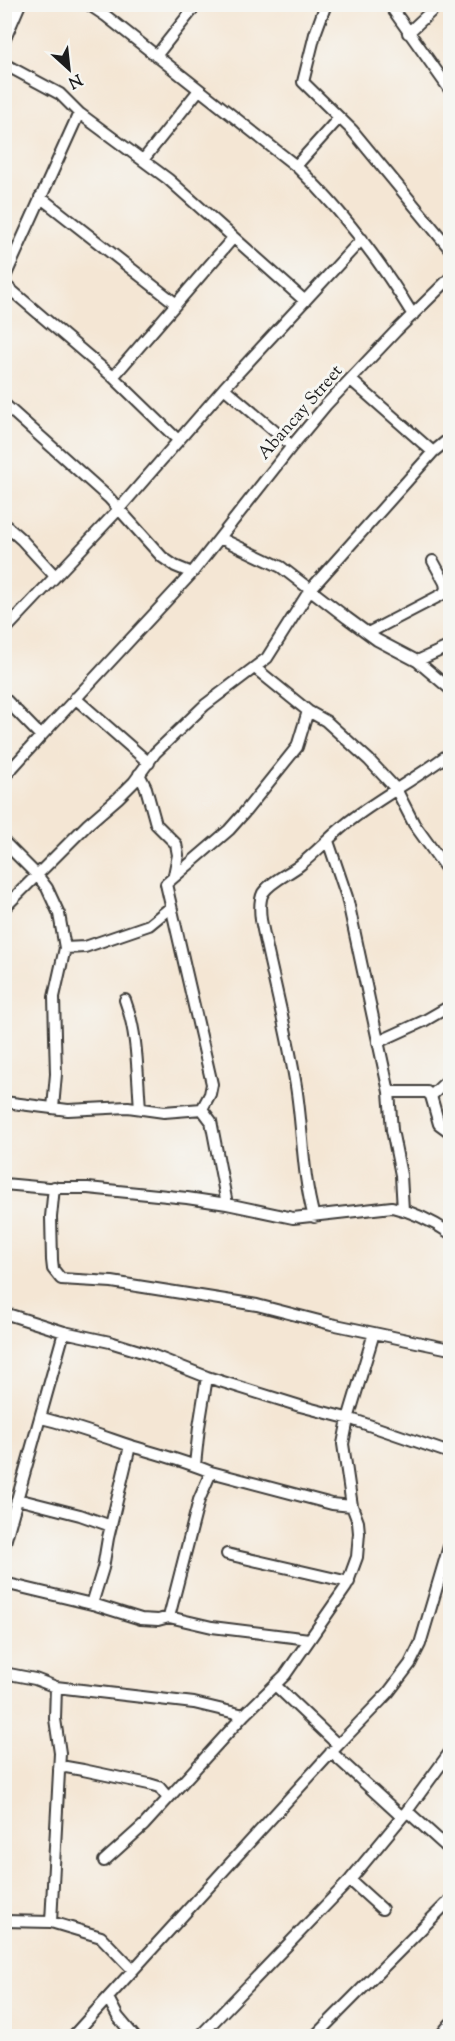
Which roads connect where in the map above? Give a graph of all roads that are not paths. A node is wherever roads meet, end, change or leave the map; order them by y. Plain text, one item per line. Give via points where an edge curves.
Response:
1 (20, 4) edge
2 (88, 4) edge
3 (197, 4) edge
4 (326, 4) edge
5 (389, 4) edge
6 (439, 4) edge
7 (408, 33) junction
8 (4, 41) edge
9 (156, 56) junction
10 (4, 64) edge
11 (199, 90) junction
12 (450, 90) edge
13 (79, 113) junction
14 (339, 118) junction
15 (143, 160) junction
16 (296, 166) junction
17 (40, 197) junction
18 (233, 238) junction
19 (362, 239) junction
20 (450, 249) edge
21 (450, 278) edge
22 (4, 279) edge
23 (4, 284) edge
24 (305, 301) junction
25 (176, 303) junction
26 (413, 315) junction
27 (113, 378) junction
28 (351, 380) junction
29 (224, 388) junction
30 (5, 405) edge
31 (450, 438) edge
32 (178, 440) junction
33 (292, 446) junction
34 (433, 452) junction
35 (119, 509) junction
36 (4, 524) edge
37 (220, 538) junction
38 (433, 561) dead end
39 (192, 573) junction
40 (55, 576) junction
41 (310, 590) junction
42 (4, 631) edge
43 (368, 633) junction
44 (450, 646) edge
45 (417, 661) junction
46 (255, 668) junction
47 (450, 689) edge
48 (4, 698) edge
49 (75, 698) junction
50 (308, 711) junction
51 (40, 736) junction
52 (450, 753) edge
53 (148, 763) junction
54 (139, 774) junction
55 (4, 777) edge
56 (396, 789) junction
57 (328, 841) junction
58 (4, 842) edge
59 (450, 853) edge
60 (441, 862) junction
61 (450, 874) edge
62 (37, 875) junction
63 (174, 875) junction
64 (171, 907) junction
65 (4, 908) edge
66 (65, 948) junction
67 (125, 1000) dead end
68 (450, 1006) edge
69 (378, 1042) junction
70 (450, 1078) edge
71 (389, 1092) junction
72 (431, 1096) junction
73 (4, 1102) edge
74 (53, 1108) junction
75 (140, 1108) junction
76 (202, 1109) junction
77 (450, 1132) edge
78 (4, 1184) edge
79 (54, 1187) junction
80 (227, 1204) junction
81 (403, 1210) junction
82 (314, 1217) junction
83 (450, 1233) edge
84 (4, 1313) edge
85 (64, 1332) junction
86 (374, 1332) junction
87 (450, 1349) edge
88 (207, 1377) junction
89 (41, 1418) junction
90 (348, 1419) junction
91 (130, 1446) junction
92 (450, 1454) edge
93 (195, 1465) junction
94 (211, 1472) junction
95 (17, 1499) junction
96 (352, 1506) junction
97 (111, 1526) junction
98 (450, 1544) edge
99 (4, 1546) edge
100 (227, 1554) dead end
101 (349, 1582) junction
102 (4, 1583) edge
103 (92, 1604) junction
104 (169, 1617) junction
105 (309, 1639) junction
106 (4, 1673) edge
107 (275, 1684) junction
108 (56, 1687) junction
109 (244, 1715) junction
110 (334, 1749) junction
111 (450, 1752) edge
112 (59, 1769) junction
113 (168, 1798) junction
114 (405, 1814) junction
115 (450, 1850) edge
116 (104, 1861) dead end
117 (350, 1880) junction
118 (450, 1900) edge
119 (382, 1909) dead end
120 (4, 1921) edge
121 (51, 1922) junction
122 (133, 1970) junction
123 (108, 1998) junction
124 (450, 2024) edge
125 (73, 2037) edge
126 (134, 2037) edge
127 (200, 2037) edge
128 (315, 2037) edge
129 (440, 2037) edge

1 - 8 street
2 - 9 street
3 - 9 street
4 - 14 street via 303,82
5 - 7 street
6 - 7 street
7 - 12 street
9 - 11 street
10 - 13 street via 60,94
11 - 15 street
11 - 16 street
13 - 15 street
13 - 17 street
14 - 16 street
14 - 20 street
15 - 18 street
16 - 19 street
17 - 22 street
17 - 25 street
18 - 24 street
18 - 25 street
19 - 24 street
19 - 26 street
21 - 26 street, Abancay Street
23 - 27 street
24 - 29 street
25 - 27 street
26 - 28 street, Abancay Street
27 - 32 street
28 - 33 street, Abancay Street
28 - 34 street
29 - 32 street
29 - 33 street
30 - 35 street
31 - 34 street
32 - 35 street
33 - 37 street, Abancay Street
34 - 41 street
35 - 39 street via 162,557
35 - 40 street
36 - 40 street
37 - 39 street, Abancay Street
37 - 41 street via 281,567
38 - 43 street via 445,582 443,594
39 - 49 street, Abancay Street
40 - 42 street
41 - 43 street
41 - 46 street via 271,652
43 - 45 street
44 - 45 street
45 - 47 street
46 - 50 street
46 - 53 street via 205,705
48 - 51 street
49 - 51 street, Abancay Street
49 - 53 street
50 - 56 street via 326,721
50 - 63 street via 297,747 244,813
51 - 55 street, Abancay Street
52 - 56 street
53 - 54 street
54 - 62 street
54 - 63 street via 156,824 176,844
56 - 57 street
56 - 60 street via 414,824
57 - 69 street via 347,897
57 - 82 street via 263,893 260,909 290,1046 304,1168
58 - 62 street
59 - 60 street
60 - 61 street
62 - 65 street
62 - 66 street via 59,914
63 - 64 street via 166,884
64 - 66 street via 149,925 85,947
64 - 76 street via 212,1084
66 - 74 street via 54,997
67 - 75 street via 134,1032
68 - 69 street
69 - 71 street
70 - 72 street
71 - 72 street via 427,1092
71 - 81 street
72 - 77 street via 439,1124
73 - 74 street
74 - 75 street
75 - 76 street via 164,1112
76 - 80 street via 211,1121
78 - 79 street
79 - 80 street
79 - 86 street via 52,1260 53,1269 62,1279 112,1282 257,1305
80 - 82 street via 293,1218
81 - 82 street via 384,1208
81 - 83 street
84 - 85 street
85 - 88 street via 149,1354
85 - 89 street
86 - 87 street
86 - 90 street
88 - 90 street
88 - 93 street
89 - 91 street
89 - 95 street
90 - 92 street
90 - 96 street via 343,1444
91 - 93 street
91 - 97 street
93 - 94 street
94 - 96 street
94 - 104 street via 199,1500
95 - 97 street
95 - 99 street
96 - 101 street via 359,1533
97 - 103 street
98 - 110 street via 420,1644 410,1664
100 - 101 street
101 - 105 street
102 - 103 street
103 - 104 street via 141,1619
104 - 105 street via 212,1627
105 - 107 street
106 - 108 street
107 - 109 street
107 - 110 street
108 - 109 street via 194,1703
108 - 112 street
109 - 113 street
110 - 114 street
110 - 122 street
111 - 114 street
112 - 113 street via 66,1767 150,1784 159,1787
112 - 121 street
113 - 116 street
114 - 115 street
114 - 117 street
117 - 119 street
117 - 127 street
118 - 128 street
120 - 121 street
121 - 122 street via 101,1937
122 - 123 street
123 - 125 street
123 - 126 street
124 - 129 street

